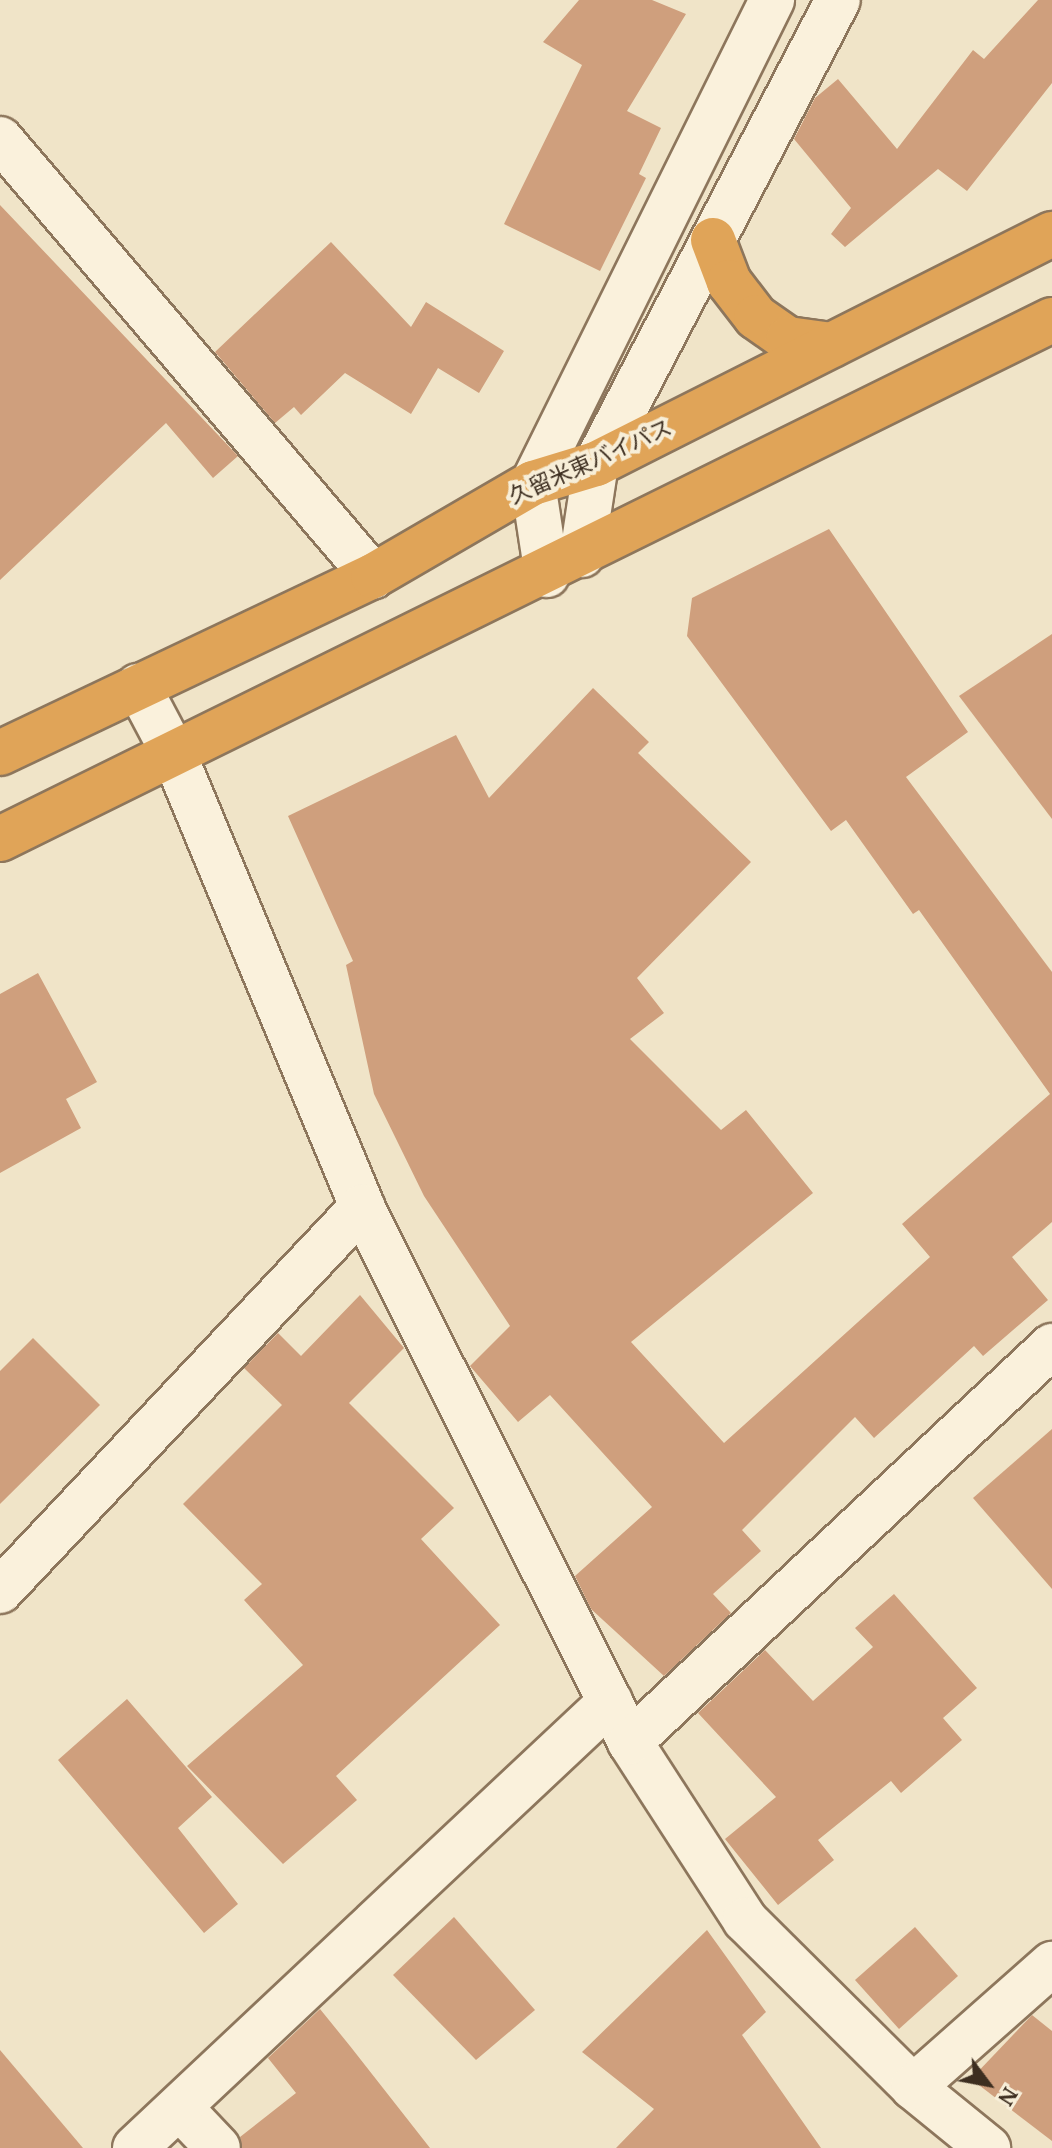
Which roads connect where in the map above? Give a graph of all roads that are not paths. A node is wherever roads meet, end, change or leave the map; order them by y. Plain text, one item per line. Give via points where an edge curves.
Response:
1 (772, 0) edge
2 (838, 0) edge
3 (0, 139) edge
4 (1052, 234) edge
5 (713, 240) junction
6 (1052, 320) edge
7 (832, 345) junction
8 (596, 464) junction
9 (533, 483) junction
10 (565, 565) junction
11 (373, 576) junction
12 (138, 686) junction
13 (173, 752) junction
14 (0, 753) edge
15 (0, 839) edge
16 (362, 1207) junction
17 (1052, 1346) edge
18 (0, 1591) edge
19 (610, 1702) junction
20 (630, 1742) junction
21 (1052, 1964) edge
22 (913, 2087) junction
23 (182, 2110) junction
24 (135, 2148) edge
25 (218, 2148) edge
26 (988, 2148) edge

1 - 9 street
2 - 5 street
3 - 11 street
4 - 7 highway, 久留米東バイパス
5 - 7 highway via 729,282 756,317 788,339
5 - 8 street
6 - 10 highway
7 - 8 highway, 久留米東バイパス
8 - 9 highway, 久留米東バイパス
8 - 10 street
9 - 10 street
9 - 11 highway, 久留米東バイパス
10 - 13 highway
11 - 12 highway, 久留米東バイパス
12 - 13 street
12 - 14 highway, 久留米東バイパス
13 - 15 highway
13 - 16 street
16 - 18 street
16 - 19 street
17 - 20 street
19 - 20 street
19 - 23 street
20 - 22 street via 745,1920
21 - 22 street
22 - 26 street
23 - 24 street
23 - 25 street

